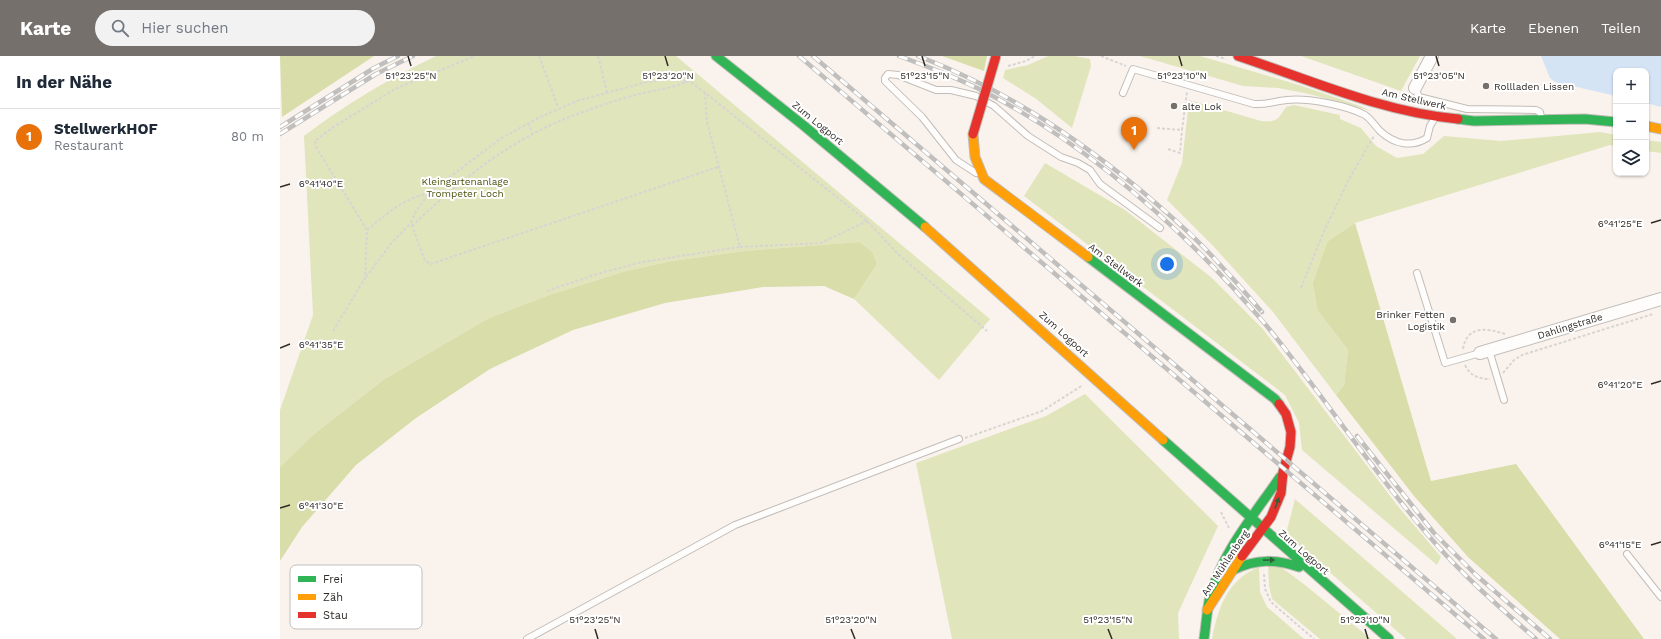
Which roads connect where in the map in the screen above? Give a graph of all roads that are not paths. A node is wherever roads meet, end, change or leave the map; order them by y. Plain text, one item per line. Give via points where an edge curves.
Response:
1 (716, 56) edge
2 (996, 56) edge
3 (1238, 56) edge
4 (1432, 56) edge
5 (1415, 88) joint
6 (1123, 93) dead end
7 (1435, 117) junction
8 (1541, 119) junction
9 (1613, 122) edge
10 (1649, 127) edge
11 (1661, 129) edge
12 (984, 179) junction
13 (1160, 228) dead end
14 (1418, 273) dead end
15 (1661, 299) edge
16 (1484, 351) junction
17 (1504, 400) dead end
18 (959, 439) road end
19 (1283, 472) junction
20 (1249, 518) junction
21 (1261, 529) junction
22 (1627, 554) dead end
23 (1232, 570) junction
24 (1307, 570) junction
25 (1661, 597) edge
26 (1207, 610) junction
27 (527, 639) edge
28 (1204, 639) edge
29 (1389, 639) edge

1 - 20 street, Zum Logport via 820,138 978,272
2 - 12 street, Am Stellwerk, bridge via 973,134 973,152 977,168
3 - 7 street, Am Stellwerk via 1393,108
4 - 5 street
5 - 8 lane via 1419,97 1448,106 1467,109 1536,110 1540,112
6 - 7 lane via 1133,69 1254,104 1267,105 1297,100 1346,108 1366,116 1379,130 1403,144 1413,144 1427,138
7 - 8 street, Am Stellwerk via 1474,121
8 - 9 street, Am Stellwerk
10 - 11 street
12 - 13 lane via 956,160 922,117 885,81 888,74 898,75 936,90 951,90 976,96 994,106 1028,136 1061,157 1090,170 1100,184
12 - 19 street, Am Stellwerk via 1275,399 1286,414 1291,432
14 - 16 lane via 1445,363
15 - 16 street, Dahlingstraße
16 - 17 lane
18 - 27 lane via 735,525
19 - 20 street, Am Stellwerk
21 -> 19 street, Am Stellwerk via 1276,507 1281,493
20 - 21 street, Zum Logport
20 - 26 street, Am Mühlenberg via 1220,568
21 - 23 street, Am Mühlenberg
21 - 24 street, Zum Logport
22 - 25 lane
23 -> 24 street via 1245,563 1263,560 1281,560
23 - 26 street, Am Mühlenberg
24 - 29 street, Zum Logport
26 - 28 street, Am Mühlenberg

